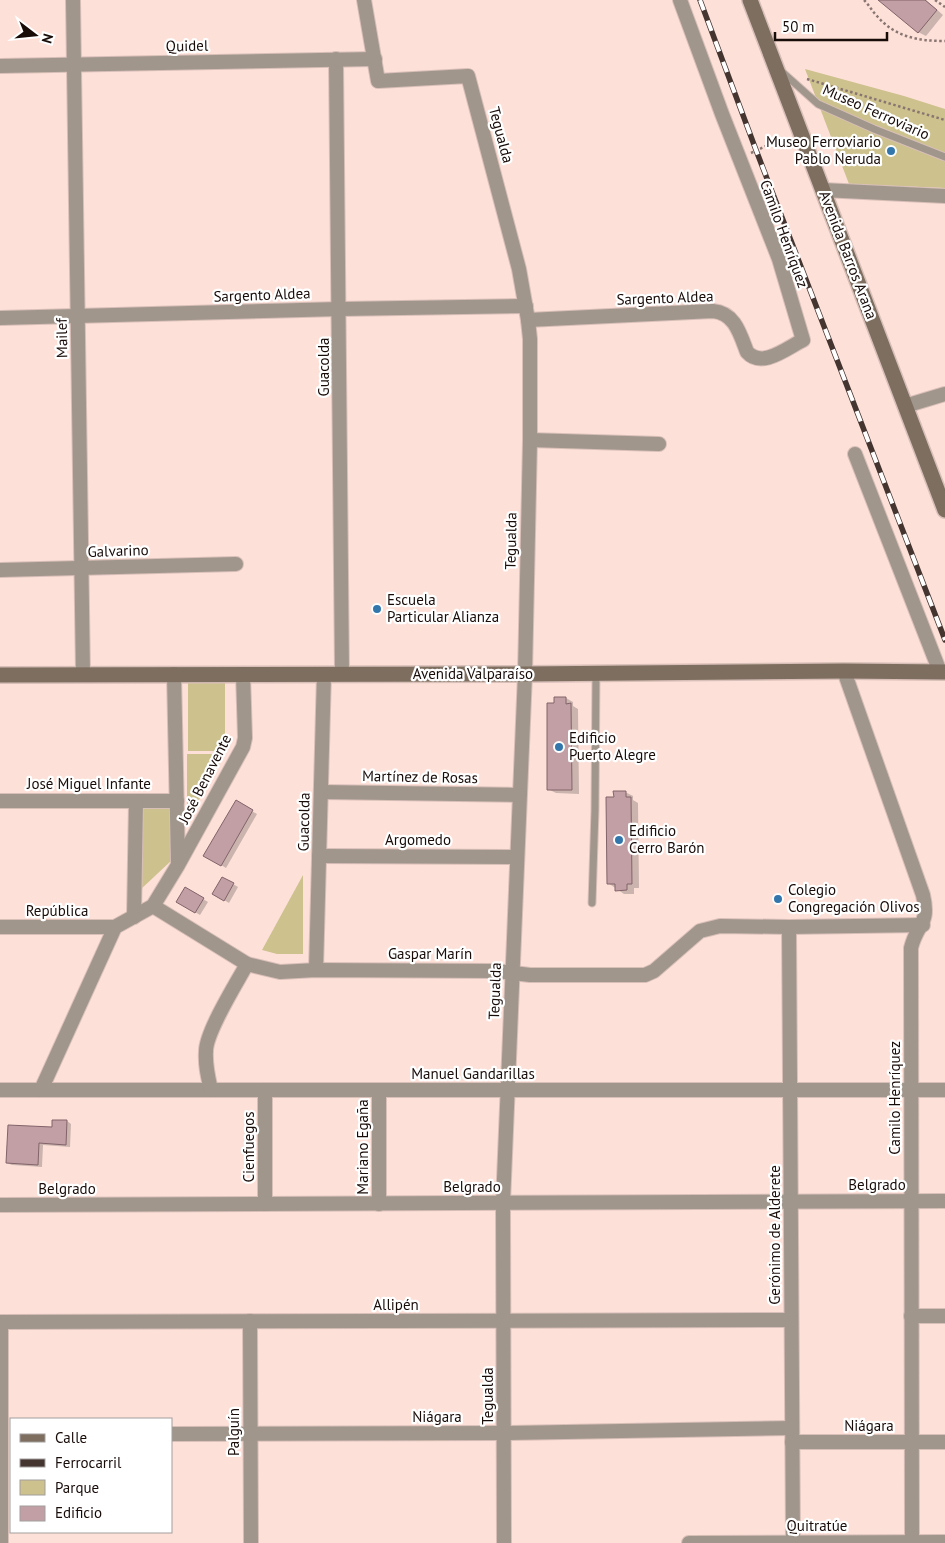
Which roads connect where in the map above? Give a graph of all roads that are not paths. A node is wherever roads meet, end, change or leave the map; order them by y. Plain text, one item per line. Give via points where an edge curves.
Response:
1 (73, 0) edge
2 (364, 0) edge
3 (680, 0) edge
4 (750, 0) edge
5 (374, 59) junction
6 (336, 60) junction
7 (74, 65) junction
8 (0, 66) edge
9 (776, 67) junction
10 (945, 157) edge
11 (823, 190) junction
12 (945, 196) edge
13 (340, 309) junction
14 (527, 313) junction
15 (78, 316) junction
16 (0, 318) edge
17 (803, 340) joint
18 (945, 394) edge
19 (905, 406) junction
20 (530, 440) junction
21 (659, 444) dead end
22 (855, 454) dead end
23 (945, 510) edge
24 (236, 564) dead end
25 (82, 568) junction
26 (0, 570) edge
27 (844, 671) junction
28 (943, 672) edge
29 (596, 673) junction
30 (174, 674) junction
31 (243, 674) junction
32 (324, 674) junction
33 (342, 674) junction
34 (525, 674) junction
35 (0, 675) edge
36 (83, 675) junction
37 (321, 792) junction
38 (520, 795) junction
39 (136, 800) junction
40 (178, 800) junction
41 (0, 801) edge
42 (319, 856) junction
43 (517, 857) junction
44 (178, 865) junction
45 (592, 903) dead end
46 (153, 906) junction
47 (134, 917) junction
48 (923, 925) junction
49 (115, 927) junction
50 (789, 927) junction
51 (0, 928) edge
52 (247, 964) junction
53 (316, 970) junction
54 (512, 973) junction
55 (0, 1090) edge
56 (41, 1090) junction
57 (211, 1090) junction
58 (265, 1090) junction
59 (379, 1090) junction
60 (507, 1090) junction
61 (790, 1090) junction
62 (911, 1090) junction
63 (945, 1090) edge
64 (911, 1201) junction
65 (945, 1201) edge
66 (791, 1202) junction
67 (503, 1203) junction
68 (265, 1204) junction
69 (379, 1204) junction
70 (0, 1205) edge
71 (911, 1316) junction
72 (945, 1316) edge
73 (504, 1320) junction
74 (792, 1320) junction
75 (250, 1321) junction
76 (0, 1322) edge
77 (792, 1428) junction
78 (504, 1433) junction
79 (172, 1434) edge
80 (250, 1434) junction
81 (0, 1435) edge
82 (792, 1442) junction
83 (911, 1442) junction
84 (945, 1442) edge
85 (773, 1542) edge
86 (793, 1542) junction
87 (912, 1542) edge
88 (945, 1542) edge
89 (1, 1543) edge
90 (251, 1543) edge
91 (504, 1543) edge
92 (689, 1543) edge

1 - 7 street, Mailef
2 - 5 street
3 - 17 street, Camilo Henríquez via 779,259
4 - 9 main road, Avenida Barros Arana
5 - 6 street, Quidel
5 - 14 street, Tegualda via 378,81 468,76 519,269
6 - 7 street, Quidel
6 - 13 street, Guacolda
7 - 8 street, Quidel
7 - 15 street, Mailef
9 - 10 lane, Museo Ferroviario via 818,104
9 - 11 main road, Avenida Barros Arana
11 - 12 street
11 - 19 main road, Avenida Barros Arana
13 - 14 street, Sargento Aldea
13 - 15 street, Sargento Aldea
13 - 33 street, Guacolda
14 - 17 street, Sargento Aldea via 720,312 732,319 747,352 758,359 768,358
14 - 20 street, Tegualda
15 - 16 street, Sargento Aldea
15 - 25 street, Mailef
18 - 19 street
19 - 23 main road, Avenida Barros Arana
20 - 21 street
20 - 34 street, Tegualda
22 - 28 street
24 - 25 street, Galvarino
25 - 26 street, Galvarino
25 - 36 street, Mailef
27 - 28 main road, Avenida Valparaíso
27 - 29 main road, Avenida Valparaíso
27 - 48 street, Camilo Henríquez via 923,895 926,909
29 - 34 main road, Avenida Valparaíso
29 - 45 lane
30 - 31 main road, Avenida Valparaíso
30 - 36 main road, Avenida Valparaíso
30 - 40 street, José Benavente
31 - 32 main road, Avenida Valparaíso
31 - 44 street, José Benavente via 245,738 242,747
32 - 33 main road, Avenida Valparaíso
32 - 37 street, Guacolda
33 - 34 main road, Avenida Valparaíso
34 - 38 street, Tegualda
35 - 36 main road, Avenida Valparaíso
37 - 38 street, Martínez de Rosas
37 - 42 street, Guacolda
38 - 43 street, Tegualda
39 - 40 street, José Miguel Infante
39 - 41 street, José Miguel Infante
39 - 47 street
40 - 44 street, José Benavente
42 - 43 street, Argomedo
42 - 53 street, Guacolda
43 - 54 street, Tegualda
44 - 46 street, José Benavente
46 - 47 street, José Benavente
46 - 52 street, Gaspar Marín
47 - 49 street, José Benavente
48 - 50 street
48 - 62 street, Camilo Henríquez via 914,936 911,948
49 - 51 street, República
49 - 56 street
50 - 54 street, Gaspar Marín via 708,928 645,975
50 - 61 street, Gerónimo de Alderete
52 - 53 street, Gaspar Marín via 280,972
52 - 57 street via 210,1033 206,1068
53 - 54 street, Gaspar Marín
54 - 60 street, Tegualda
55 - 56 street, Manuel Gandarillas
56 - 57 street, Manuel Gandarillas
57 - 58 street, Manuel Gandarillas
58 - 59 street, Manuel Gandarillas
58 - 68 street, Cienfuegos
59 - 60 street, Manuel Gandarillas
59 - 69 street, Mariano Egaña
60 - 61 street, Manuel Gandarillas
60 - 67 street, Tegualda
61 - 62 street, Manuel Gandarillas
61 - 66 street, Gerónimo de Alderete
62 - 63 street, Manuel Gandarillas
62 - 64 street, Camilo Henríquez
64 - 65 street, Belgrado
64 - 66 street, Belgrado
64 - 71 street, Camilo Henríquez
66 - 67 street, Belgrado
66 - 74 street, Gerónimo de Alderete
67 - 69 street, Belgrado
67 - 73 street, Tegualda
68 - 69 street, Belgrado
68 - 70 street, Belgrado
71 - 72 street
71 - 83 street, Camilo Henríquez
73 - 74 street, Allipén
73 - 75 street, Allipén
73 - 78 street, Tegualda
74 - 77 street, Gerónimo de Alderete
75 - 76 street, Allipén
75 - 80 street, Palguín
76 - 81 street
77 - 78 street, Niágara
77 - 82 street, Gerónimo de Alderete
78 - 80 street, Niágara
78 - 91 street, Tegualda
79 - 80 street, Niágara
80 - 90 street, Palguín
81 - 89 street
82 - 83 street, Niágara
82 - 86 street, Gerónimo de Alderete
83 - 84 street, Niágara
83 - 87 street, Camilo Henríquez
85 - 86 street, Quitratúe
85 - 92 street, Quitratúe
86 - 87 street, Quitratúe
87 - 88 street, Quitratúe

